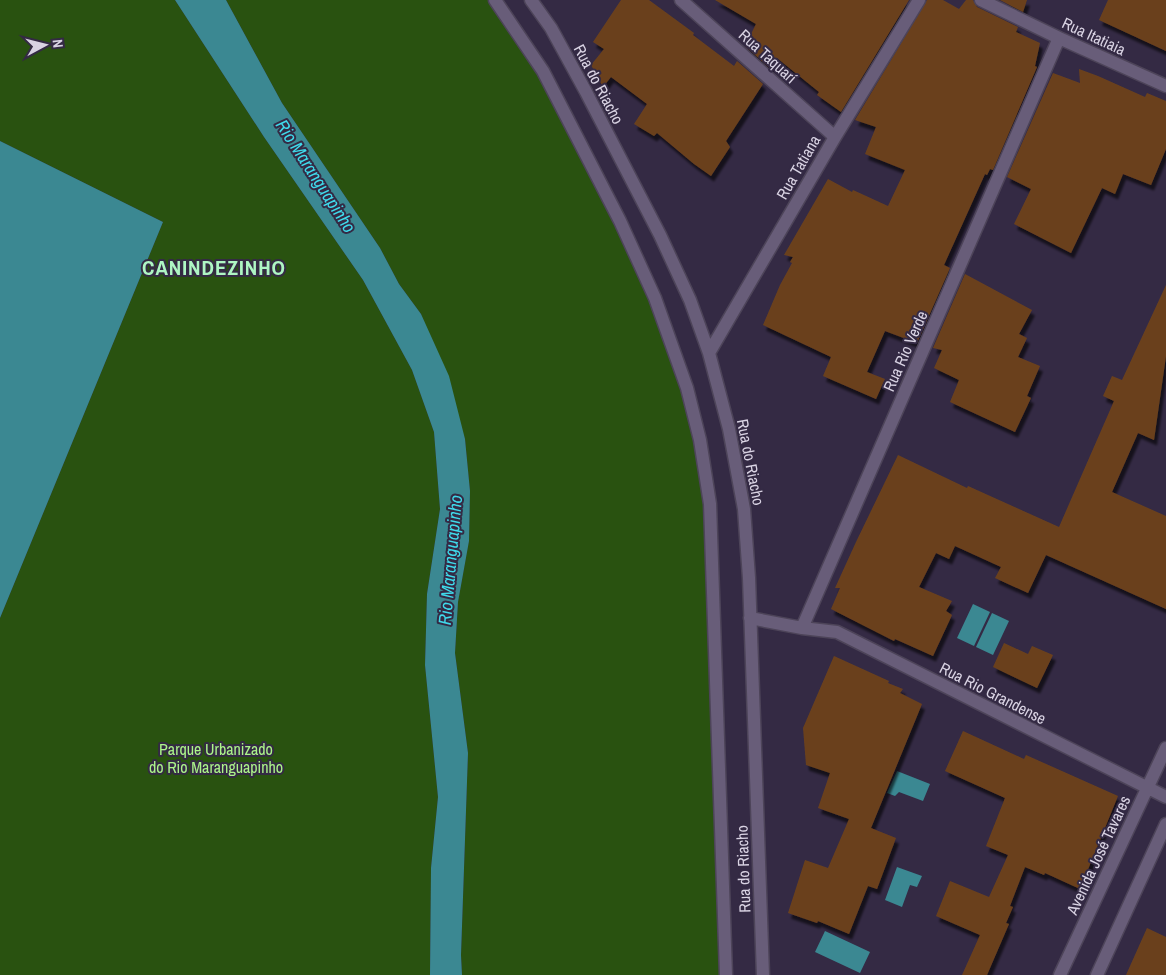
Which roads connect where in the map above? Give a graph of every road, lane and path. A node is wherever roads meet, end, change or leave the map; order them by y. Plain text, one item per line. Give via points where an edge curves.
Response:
1 (494, 0) edge
2 (531, 0) edge
3 (681, 0) edge
4 (918, 0) edge
5 (981, 0) edge
6 (1059, 38) junction
7 (1166, 86) edge
8 (835, 137) junction
9 (709, 353) junction
10 (750, 618) junction
11 (802, 628) junction
12 (1166, 748) edge
13 (1147, 788) junction
14 (1166, 798) edge
15 (1166, 824) edge
16 (726, 975) edge
17 (763, 975) edge
18 (1060, 975) edge
19 (1097, 975) edge

1 - 16 street via 543,71 620,222 655,298 687,388 700,440 710,504
2 - 9 street, Rua do Riacho via 551,28 660,235 690,300
3 - 8 street, Rua Taquarí
4 - 8 street, Rua Tatiana
5 - 6 street, Rua Itatiaia
6 - 7 street, Rua Itatiaia
6 - 11 street, Rua Rio Verde
8 - 9 street, Rua Tatiana
9 - 10 street, Rua do Riacho via 729,429 744,509
10 - 11 street
10 - 17 street, Rua do Riacho
11 - 13 street, Rua Rio Grandense via 838,632
12 - 13 street, Avenida José Tavares
13 - 14 street, Rua Rio Grandense
13 - 18 street, Avenida José Tavares
15 - 19 street

